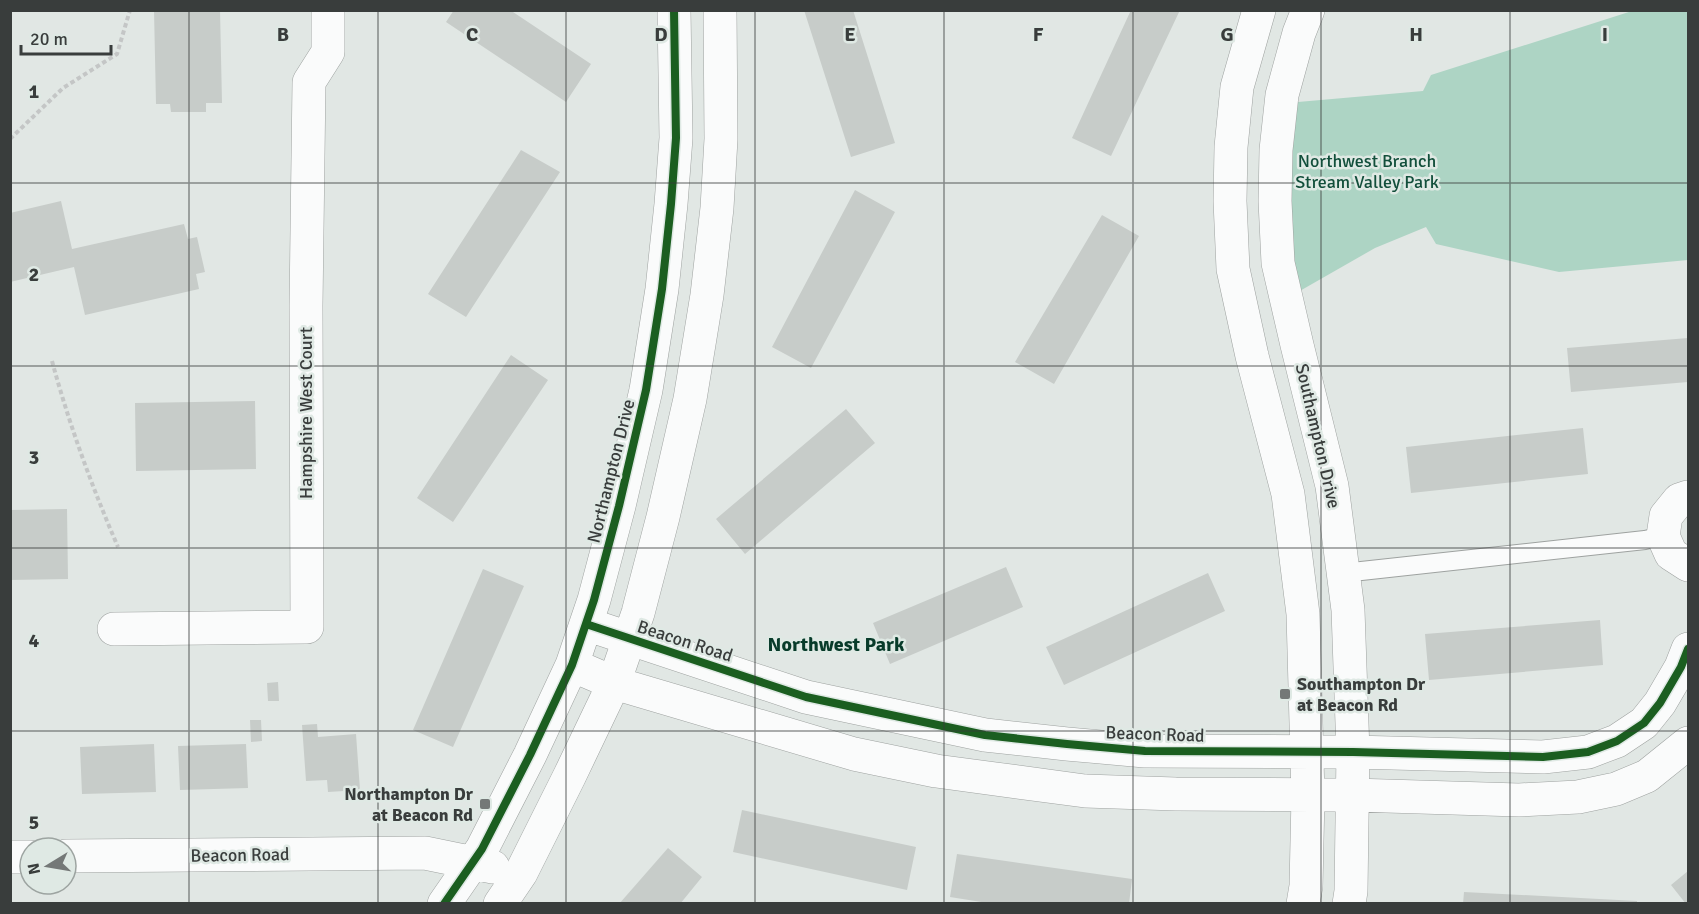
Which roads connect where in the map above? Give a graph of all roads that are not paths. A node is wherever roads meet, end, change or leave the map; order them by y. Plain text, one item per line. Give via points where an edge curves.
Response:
1 (328, 10) edge
2 (674, 10) edge
3 (720, 10) edge
4 (1259, 10) edge
5 (1308, 10) edge
6 (1689, 497) edge
7 (1663, 536) junction
8 (1689, 565) edge
9 (1343, 573) junction
10 (586, 624) junction
11 (114, 629) dead end
12 (630, 638) junction
13 (1689, 649) edge
14 (572, 665) junction
15 (614, 683) junction
16 (1689, 743) edge
17 (1353, 752) junction
18 (1307, 753) junction
19 (1353, 795) junction
20 (1308, 796) junction
21 (78, 856) edge
22 (472, 863) junction
23 (521, 873) junction
24 (444, 903) edge
25 (500, 903) edge
26 (1303, 903) edge
27 (1349, 903) edge

1 - 11 street, Hampshire West Court via 328,52 309,82 307,627
2 - 10 street, Northampton Drive via 676,138 662,289 646,390
3 - 12 street via 721,139 707,295 690,399
4 - 18 street via 1237,87 1231,147 1233,269 1288,494 1303,614
5 - 9 street, Southampton Drive via 1282,95 1276,150 1278,263 1332,486
6 - 7 street via 1679,500 1666,516
7 - 8 street via 1671,554
7 - 9 lane
9 - 17 street, Southampton Drive
10 - 12 street, Beacon Road
10 - 14 street, Northampton Drive
12 - 15 street
12 - 18 street, Beacon Road via 806,697 985,735 1145,751
13 - 17 street, Beacon Road via 1660,703 1644,723 1617,741 1588,752 1543,758
14 - 15 street
14 - 22 street, Northampton Drive via 525,766
15 - 20 street via 854,754 936,771 1085,791
15 - 23 street
16 - 19 street via 1647,776 1616,789 1578,797 1519,800
17 - 18 street, Beacon Road
17 - 19 street, Southampton Drive
18 - 20 street
19 - 20 street
19 - 27 street, Southampton Drive
20 - 26 street
21 - 22 street, Beacon Road via 425,853
22 - 23 street, Beacon Road
22 - 24 street, Northampton Drive
23 - 25 street

